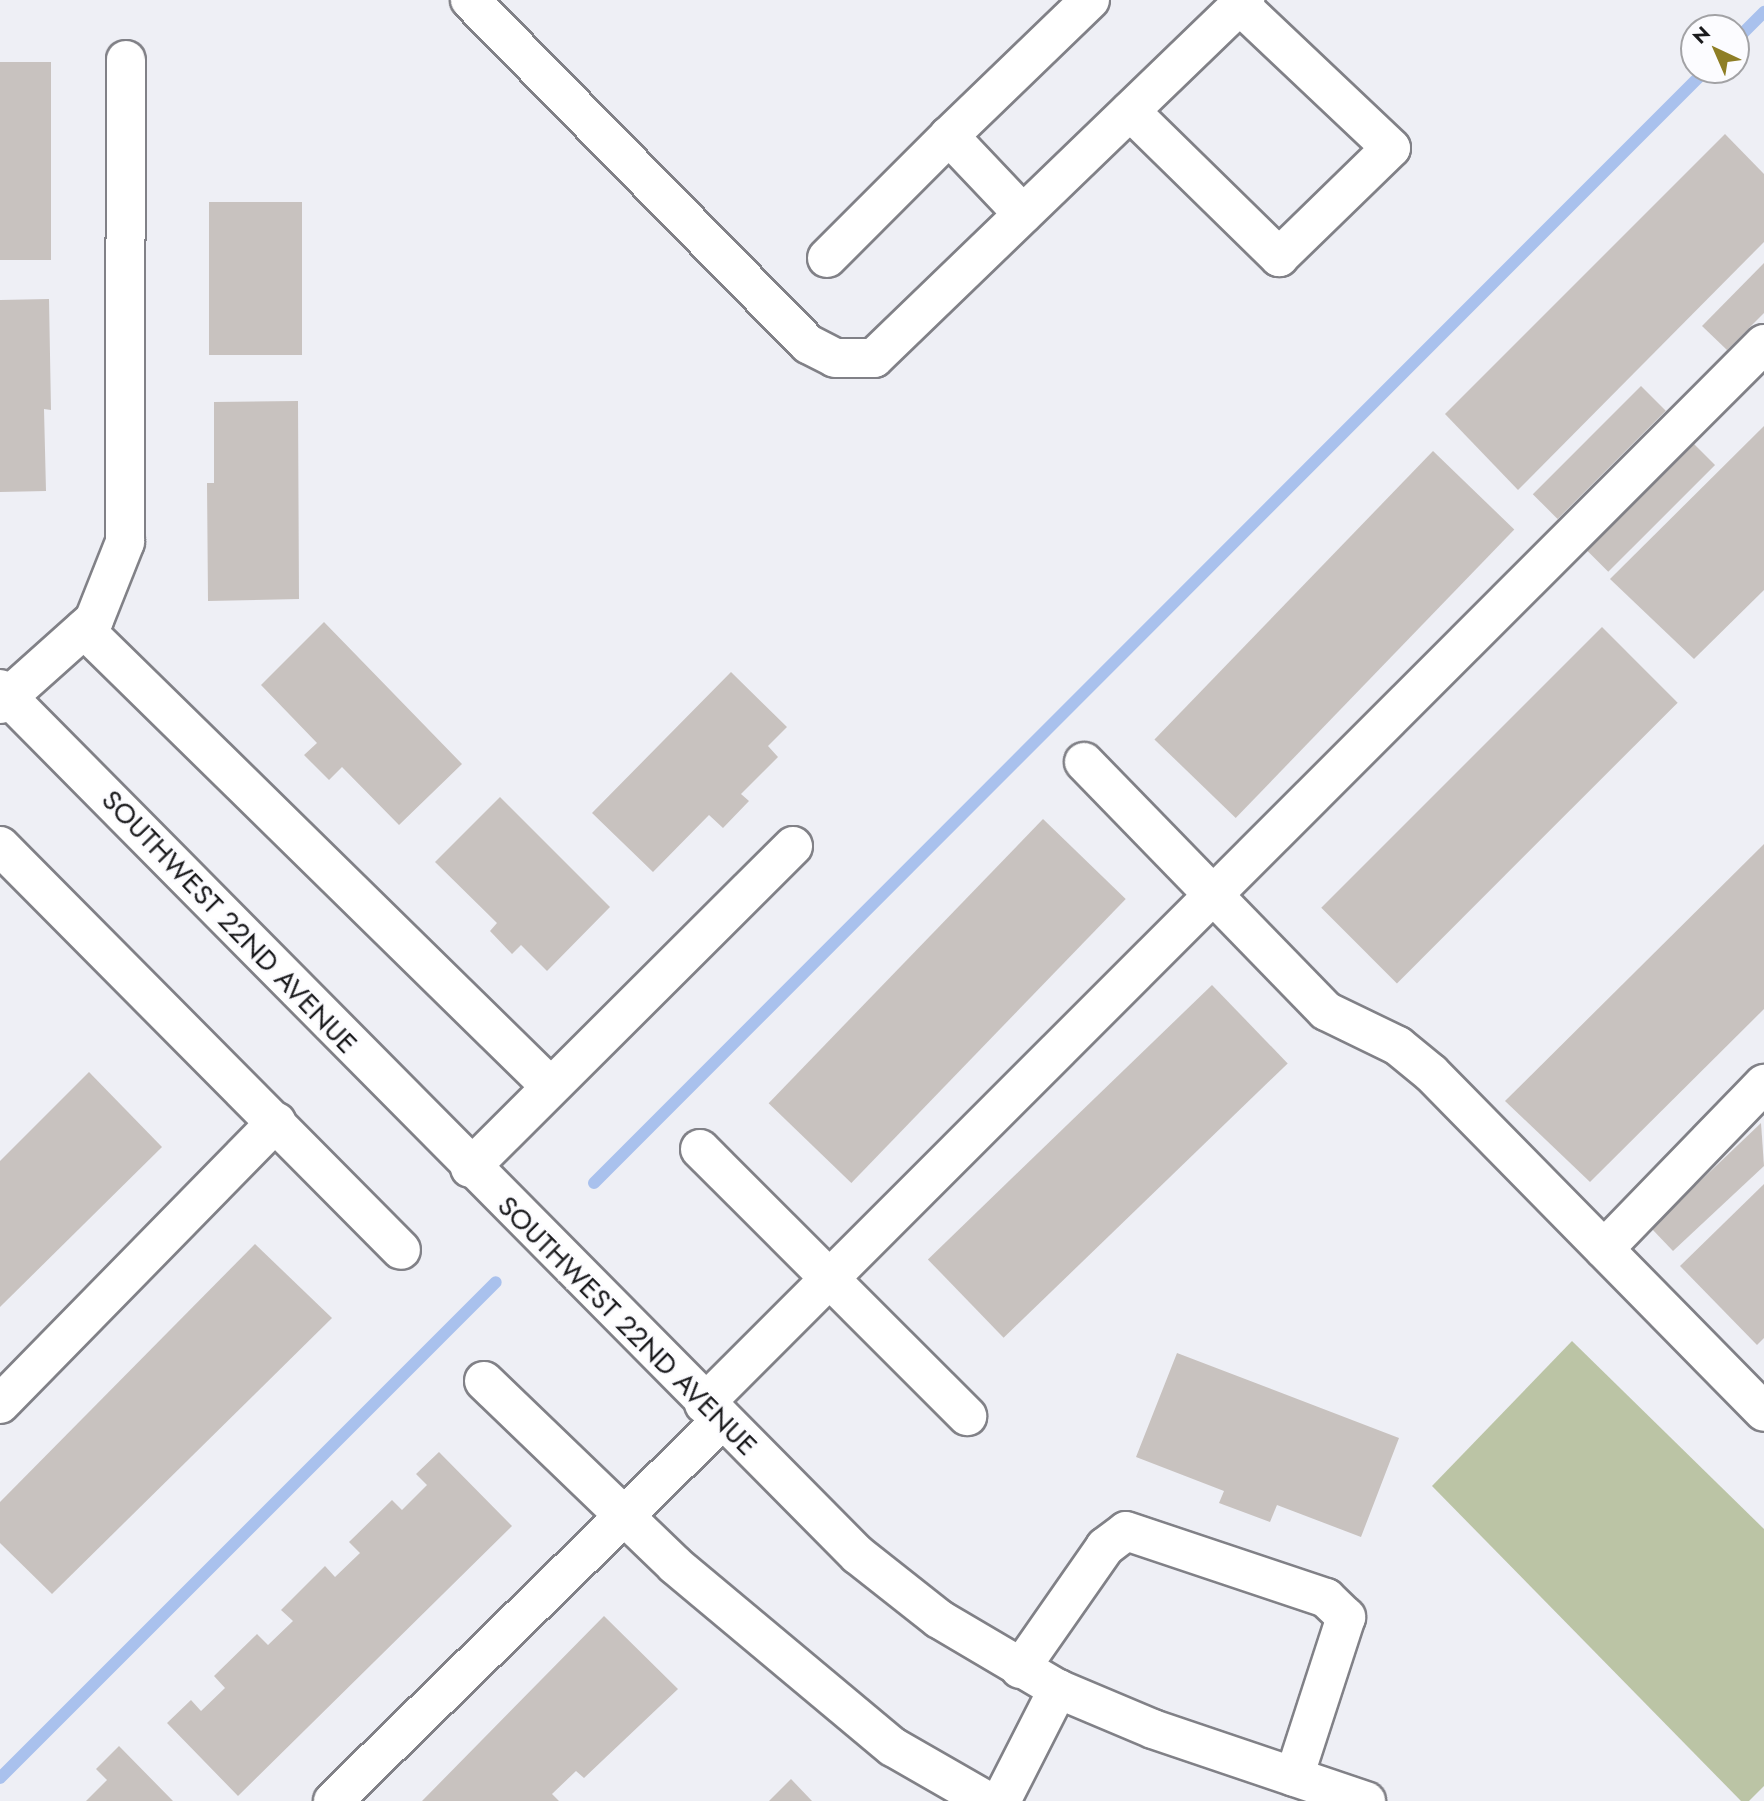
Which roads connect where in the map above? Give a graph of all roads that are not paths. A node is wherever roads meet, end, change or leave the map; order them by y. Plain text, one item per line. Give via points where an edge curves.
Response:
1 (470, 0) edge
2 (1090, 0) edge
3 (1242, 2) edge
4 (126, 60) dead end
5 (1130, 111) junction
6 (950, 136) junction
7 (1023, 214) junction
8 (827, 258) dead end
9 (1764, 344) edge
10 (84, 629) junction
11 (3, 697) edge
12 (1084, 762) dead end
13 (0, 846) edge
14 (793, 846) dead end
15 (1214, 894) junction
16 (1764, 1084) edge
17 (550, 1086) junction
18 (276, 1122) junction
19 (699, 1150) dead end
20 (470, 1168) junction
21 (1604, 1249) junction
22 (401, 1250) dead end
23 (830, 1279) junction
24 (484, 1381) dead end
25 (0, 1404) edge
26 (1764, 1412) edge
27 (713, 1413) junction
28 (967, 1416) dead end
29 (624, 1516) junction
30 (1020, 1669) junction
31 (1058, 1689) junction
32 (1294, 1777) junction
33 (333, 1801) edge
34 (987, 1801) edge
35 (1001, 1801) edge
36 (1366, 1801) edge

1 - 7 street via 808,344 835,358 874,358
2 - 6 street
3 - 5 street
3 - 5 street via 1391,148 1279,257
4 - 10 street via 125,542 94,620
5 - 7 street
6 - 7 street
6 - 8 street
9 - 15 street
10 - 11 street
10 - 17 street
11 - 20 street, SOUTHWEST 22ND AVENUE
12 - 15 street
13 - 18 street
14 - 17 street
15 - 21 street via 1326,1011 1398,1046 1431,1073
15 - 23 street
16 - 21 street
17 - 20 street
18 - 22 street
18 - 25 street
19 - 23 street
20 - 27 street, SOUTHWEST 22ND AVENUE
21 - 26 street
23 - 27 street
23 - 28 street
24 - 29 street
27 - 29 street
27 - 30 street, SOUTHWEST 22ND AVENUE via 858,1555 939,1619
29 - 33 street
29 - 34 street via 675,1565 892,1747
30 - 31 street, SOUTHWEST 22ND AVENUE
30 - 32 street via 1105,1547 1126,1531 1326,1598 1346,1617
31 - 32 street, SOUTHWEST 22ND AVENUE via 1153,1729
31 - 35 street
32 - 36 street, SOUTHWEST 22ND AVENUE

